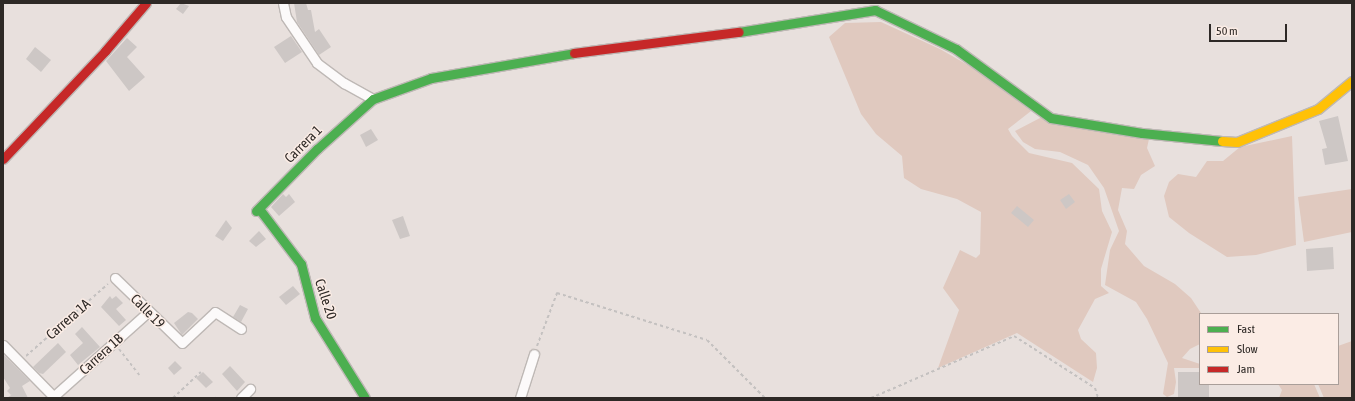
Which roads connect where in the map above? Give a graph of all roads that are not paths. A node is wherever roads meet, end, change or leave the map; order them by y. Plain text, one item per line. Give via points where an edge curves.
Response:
1 (146, 3) edge
2 (283, 3) edge
3 (1352, 81) edge
4 (373, 99) junction
5 (3, 159) edge
6 (258, 211) joint
7 (115, 278) road end
8 (148, 312) junction
9 (241, 329) dead end
10 (3, 345) edge
11 (534, 354) road end
12 (250, 389) dead end
13 (55, 397) edge
14 (241, 398) edge
15 (365, 398) edge
16 (520, 398) edge

1 - 5 street via 105,51
2 - 4 street via 286,17 317,63 344,83
3 - 4 street via 1350,86 1318,109 1237,142 1142,133 1051,118 956,49 875,10 769,28 554,55 431,78
4 - 6 street, Carrera 1 via 317,149
6 - 15 street, Calle 20 via 301,264 315,318
7 - 8 street, Calle 19
8 - 9 street, Calle 19 via 182,343 215,312
8 - 13 street, Carrera 1B
10 - 13 street
11 - 16 street
12 - 14 street

